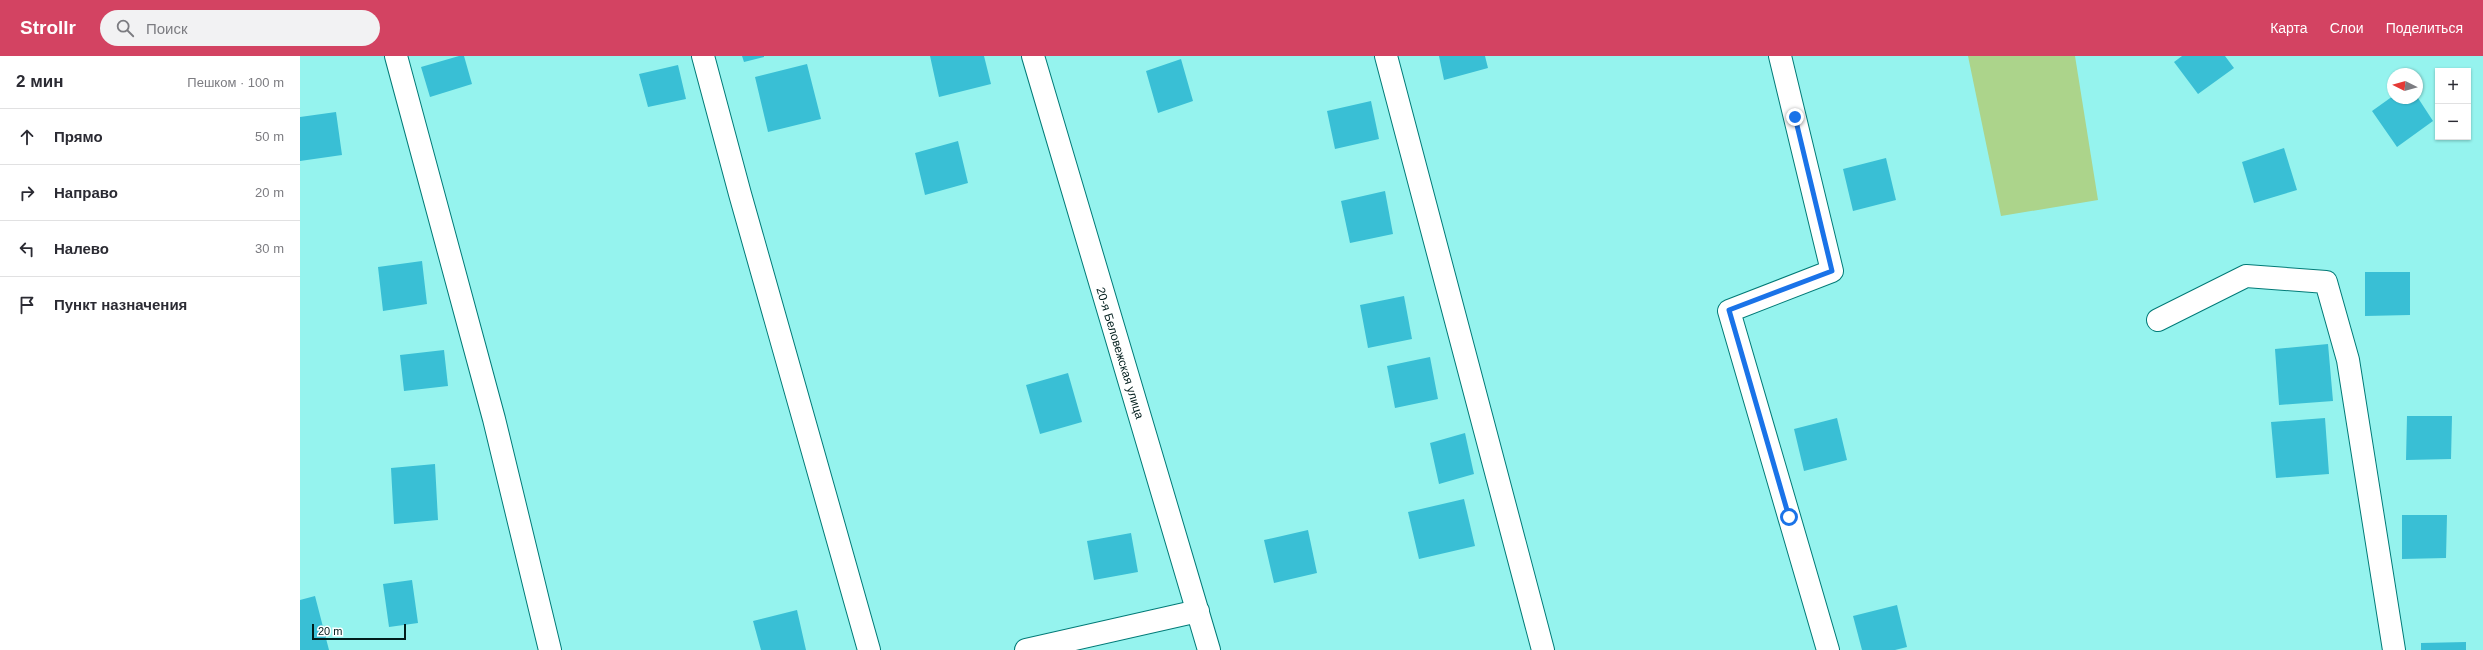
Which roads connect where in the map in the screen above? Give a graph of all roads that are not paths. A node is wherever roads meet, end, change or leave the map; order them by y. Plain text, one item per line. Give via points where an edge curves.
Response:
1 (396, 56) edge
2 (703, 56) edge
3 (1033, 56) edge
4 (1386, 56) edge
5 (1780, 56) edge
6 (2158, 320) dead end
7 (1198, 611) junction
8 (550, 650) edge
9 (869, 650) edge
10 (1026, 650) edge
11 (1209, 650) edge
12 (1543, 650) edge
13 (1828, 650) edge
14 (2394, 650) edge

1 - 8 street via 494,419
2 - 9 street
3 - 7 street, 20-я Беловежская улица
4 - 12 street
5 - 13 street via 1832,271 1729,310
6 - 14 street via 2246,276 2326,282 2348,360
7 - 10 street
7 - 11 street, 20-я Беловежская улица

